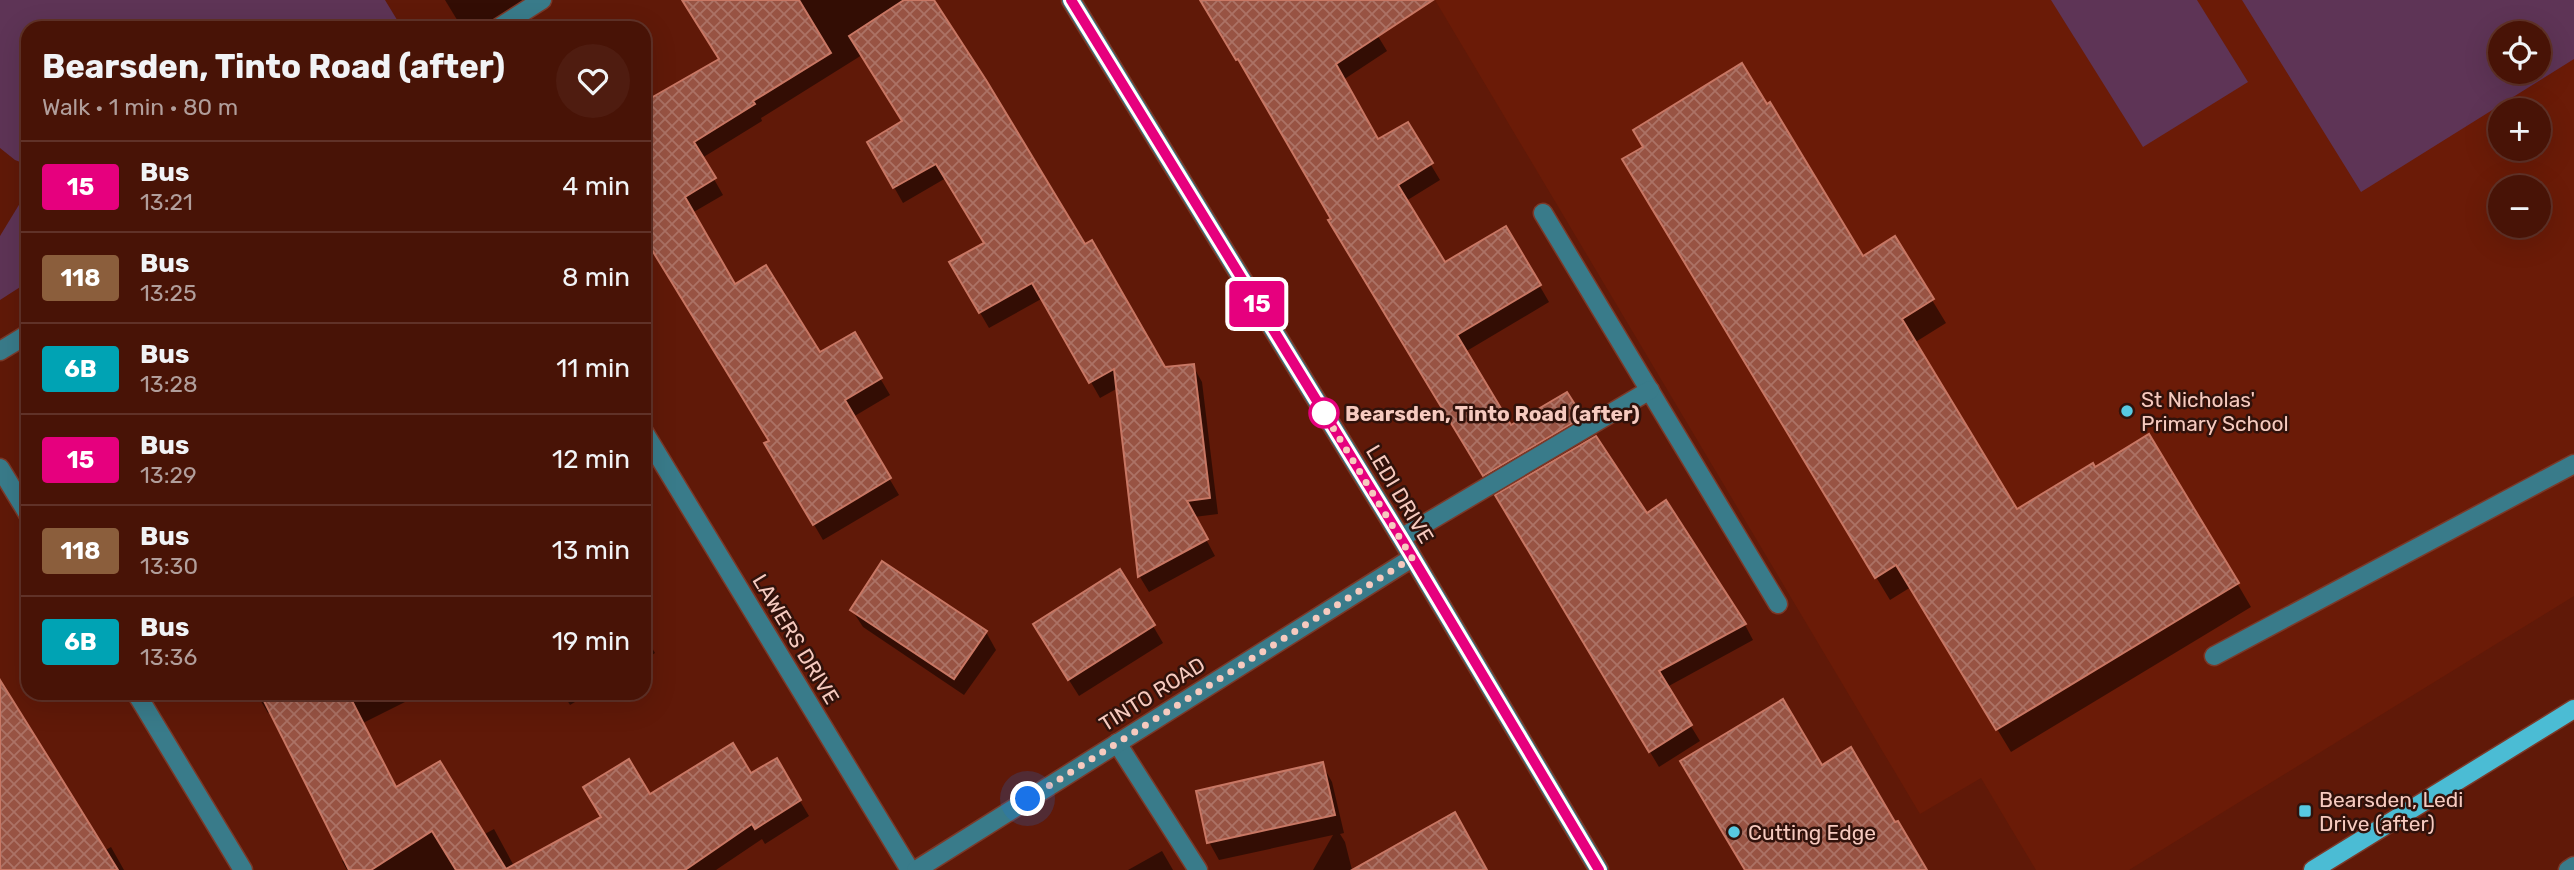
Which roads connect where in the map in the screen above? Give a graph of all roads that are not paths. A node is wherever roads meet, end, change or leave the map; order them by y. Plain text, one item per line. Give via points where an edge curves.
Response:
1 (542, 0) edge
2 (1071, 0) edge
3 (509, 21) edge
4 (1543, 213) dead end
5 (21, 338) edge
6 (0, 351) edge
7 (1650, 390) junction
8 (651, 444) edge
9 (2574, 464) edge
10 (0, 468) edge
11 (21, 502) edge
12 (1401, 538) junction
13 (1412, 558) junction
14 (1778, 604) dead end
15 (2214, 656) dead end
16 (140, 700) edge
17 (2574, 709) edge
18 (1117, 743) junction
19 (2574, 866) edge
20 (243, 870) edge
21 (910, 870) edge
22 (916, 870) edge
23 (1198, 870) edge
24 (1599, 870) edge
25 (2314, 870) edge
26 (2568, 870) edge

1 - 3 street
2 - 12 street, LEDI DRIVE
4 - 7 street
5 - 6 street
7 - 12 street
7 - 14 street
8 - 21 street, LAWERS DRIVE
9 - 15 street
10 - 11 street
12 - 13 street, LEDI DRIVE
13 - 18 street, TINTO ROAD
13 - 24 street, LEDI DRIVE
16 - 20 street
17 - 25 main road
18 - 22 street, TINTO ROAD
18 - 23 street
19 - 26 street

